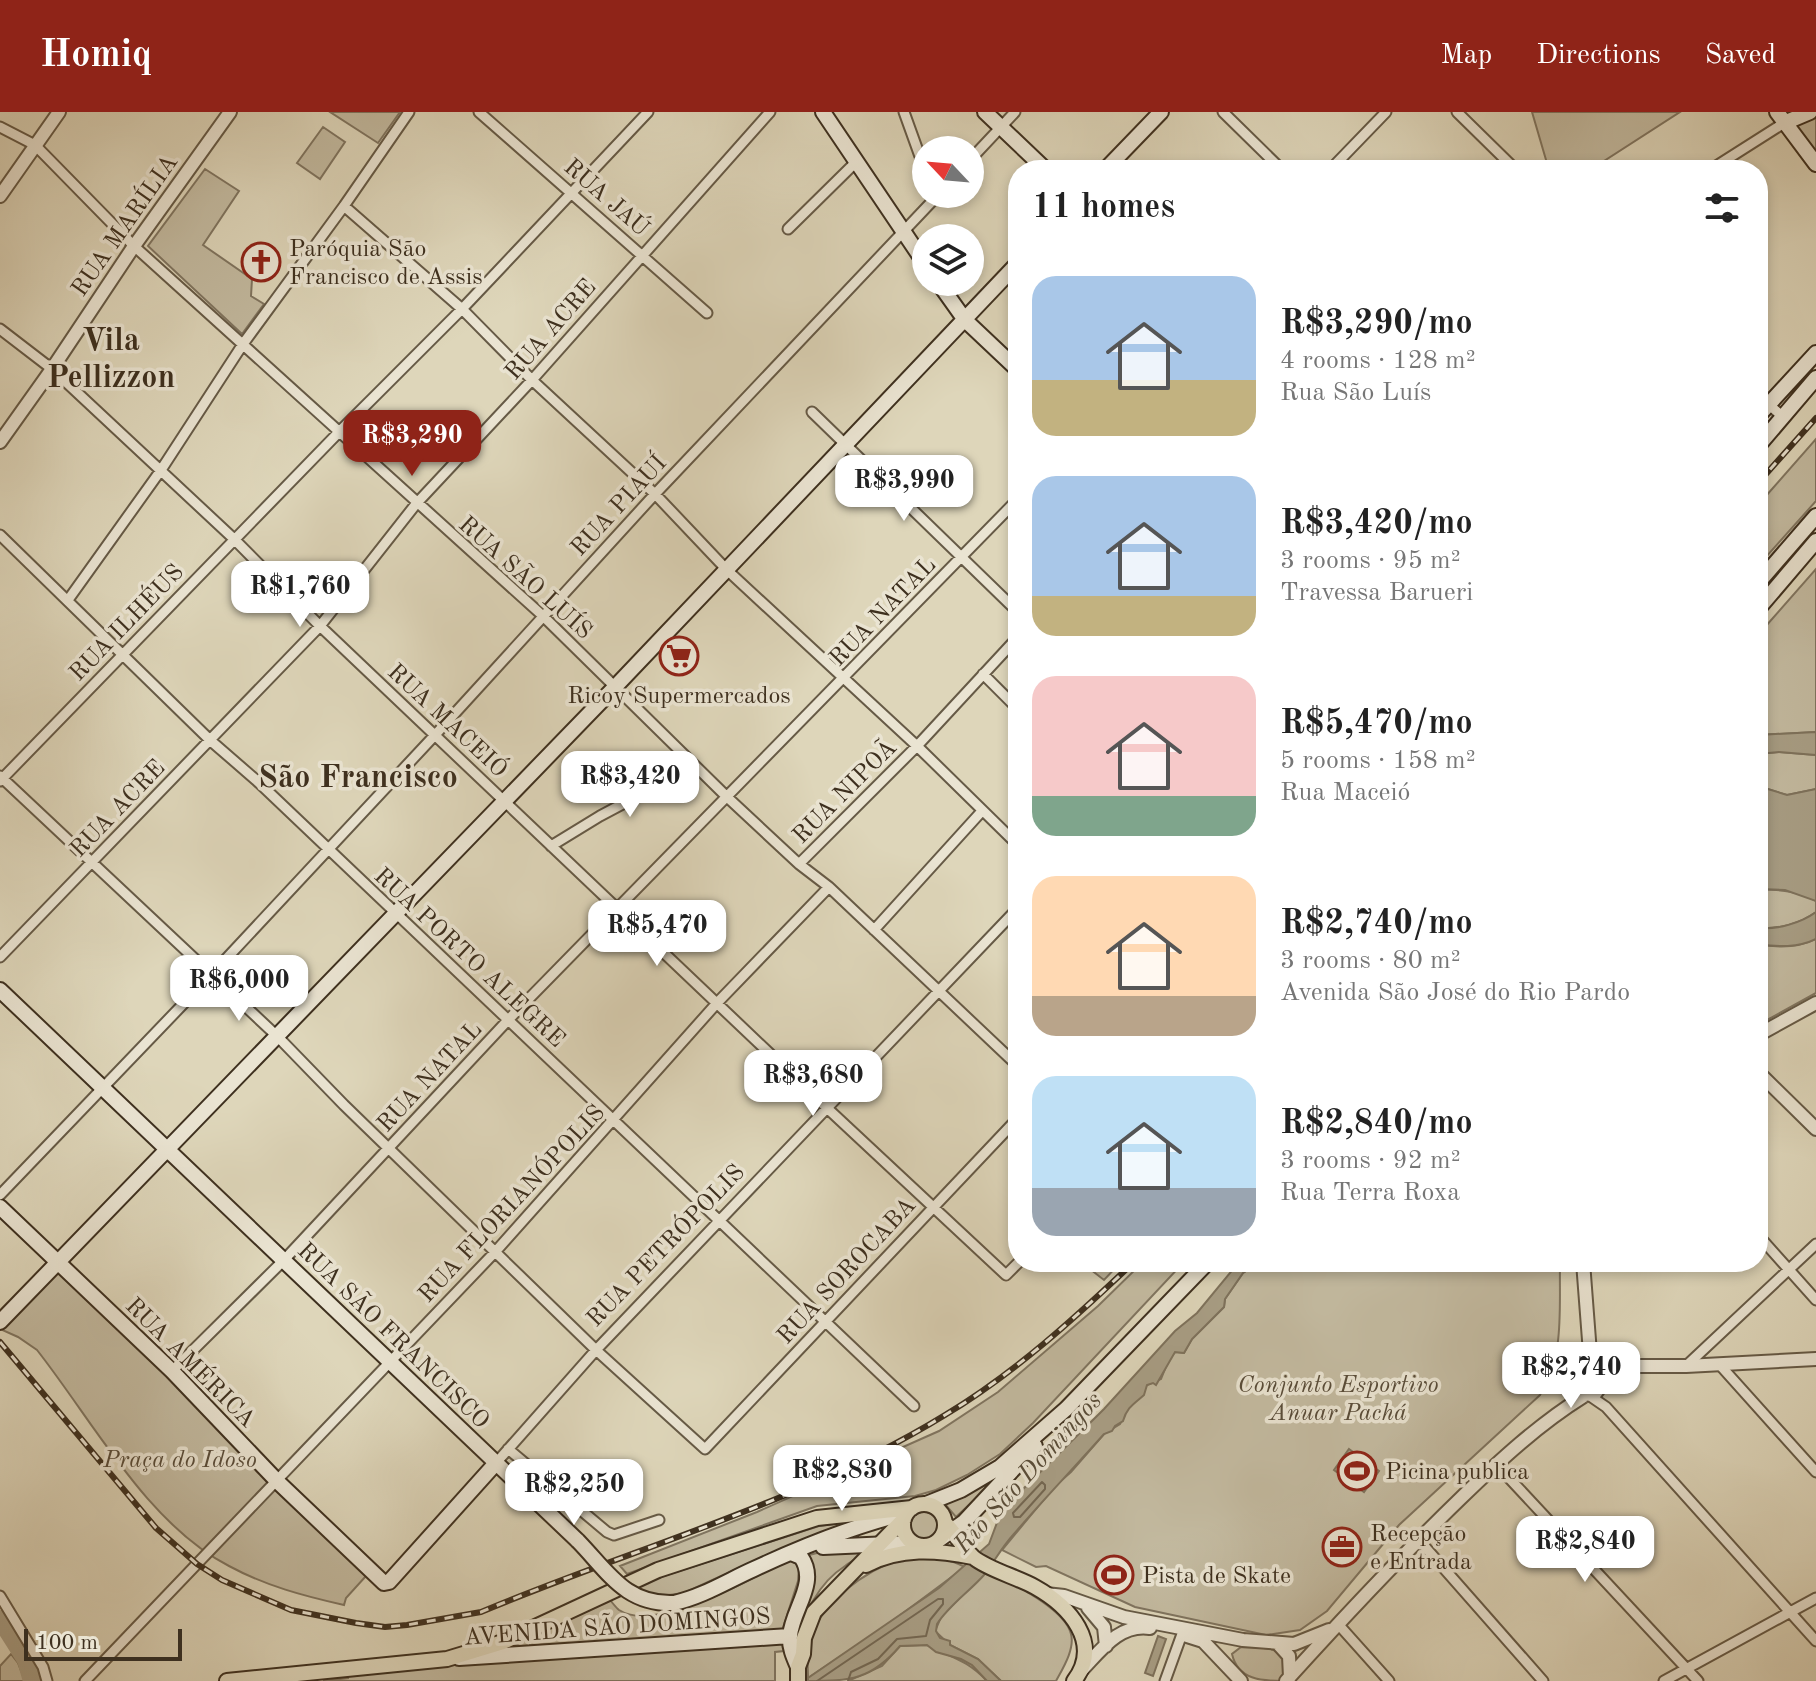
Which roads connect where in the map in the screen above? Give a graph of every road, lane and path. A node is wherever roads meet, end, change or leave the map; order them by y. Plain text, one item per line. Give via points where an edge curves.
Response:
1 (59, 112) edge
2 (230, 112) edge
3 (409, 112) edge
4 (479, 112) edge
5 (648, 112) edge
6 (770, 112) edge
7 (823, 112) edge
8 (904, 112) edge
9 (985, 112) edge
10 (1015, 112) edge
11 (1161, 112) edge
12 (1223, 112) edge
13 (1386, 112) edge
14 (1457, 112) edge
15 (1810, 112) edge
16 (1780, 118) edge
17 (1001, 126) junction
18 (0, 127) edge
19 (913, 136) edge
20 (35, 145) junction
21 (984, 145) edge
22 (1036, 160) edge
23 (1115, 160) edge
24 (1272, 160) edge
25 (1340, 160) edge
26 (1506, 160) edge
27 (1723, 160) edge
28 (856, 162) junction
29 (1816, 164) edge
30 (571, 193) junction
31 (0, 196) edge
32 (344, 206) junction
33 (925, 208) edge
34 (788, 229) dead end
35 (904, 234) junction
36 (912, 245) edge
37 (134, 246) junction
38 (642, 254) junction
39 (1008, 274) edge
40 (948, 296) edge
41 (462, 309) junction
42 (707, 313) dead end
43 (965, 320) junction
44 (0, 329) edge
45 (243, 344) junction
46 (1816, 353) edge
47 (1008, 361) edge
48 (52, 369) junction
49 (1816, 378) edge
50 (532, 380) junction
51 (1768, 398) edge
52 (1768, 409) edge
53 (812, 412) dead end
54 (1782, 416) junction
55 (340, 431) junction
56 (1768, 434) edge
57 (0, 442) edge
58 (846, 444) junction
59 (161, 470) junction
60 (655, 494) junction
61 (416, 504) junction
62 (1008, 509) edge
63 (1816, 516) edge
64 (0, 535) edge
65 (234, 539) junction
66 (1816, 541) edge
67 (963, 556) junction
68 (727, 570) junction
69 (1768, 571) edge
70 (1768, 597) edge
71 (68, 600) junction
72 (1008, 602) edge
73 (543, 616) junction
74 (320, 626) junction
75 (1008, 648) edge
76 (123, 653) junction
77 (983, 674) junction
78 (843, 680) junction
79 (615, 687) junction
80 (1008, 699) edge
81 (435, 735) junction
82 (211, 741) junction
83 (917, 746) junction
84 (694, 766) junction
85 (1, 779) edge
86 (726, 796) junction
87 (505, 801) junction
88 (982, 811) junction
89 (1008, 836) edge
90 (551, 846) junction
91 (327, 850) junction
92 (91, 863) junction
93 (799, 864) junction
94 (829, 887) junction
95 (618, 909) junction
96 (396, 915) junction
97 (1008, 918) edge
98 (874, 930) junction
99 (0, 957) edge
100 (211, 975) junction
101 (0, 990) edge
102 (938, 991) junction
103 (717, 1003) junction
104 (1816, 1003) edge
105 (508, 1020) junction
106 (1768, 1029) edge
107 (278, 1037) junction
108 (1008, 1057) edge
109 (1768, 1082) edge
110 (103, 1088) junction
111 (827, 1108) junction
112 (613, 1121) junction
113 (1008, 1128) edge
114 (1816, 1129) edge
115 (389, 1149) junction
116 (167, 1150) junction
117 (0, 1195) edge
118 (0, 1207) edge
119 (933, 1207) junction
120 (720, 1220) junction
121 (1816, 1244) edge
122 (1768, 1246) edge
123 (496, 1251) junction
124 (284, 1260) junction
125 (59, 1263) junction
126 (1789, 1270) junction
127 (1009, 1272) edge
128 (1199, 1272) edge
129 (1583, 1272) edge
130 (1816, 1300) edge
131 (0, 1322) edge
132 (826, 1322) junction
133 (596, 1350) junction
134 (1816, 1359) edge
135 (390, 1362) junction
136 (1719, 1364) junction
137 (1686, 1366) junction
138 (172, 1371) junction
139 (1589, 1381) junction
140 (914, 1406) dead end
141 (1066, 1409) junction
142 (508, 1449) junction
143 (496, 1463) junction
144 (1496, 1464) junction
145 (1816, 1472) edge
146 (278, 1482) junction
147 (912, 1511) junction
148 (659, 1520) dead end
149 (949, 1527) junction
150 (1418, 1539) junction
151 (883, 1543) junction
152 (911, 1543) junction
153 (791, 1553) junction
154 (973, 1557) junction
155 (855, 1571) junction
156 (384, 1583) joint
157 (1041, 1590) junction
158 (0, 1596) edge
159 (1816, 1598) edge
160 (1079, 1603) junction
161 (1790, 1612) junction
162 (1338, 1624) junction
163 (1182, 1634) junction
164 (790, 1636) junction
165 (1243, 1640) junction
166 (1816, 1641) edge
167 (1279, 1645) junction
168 (1106, 1646) junction
169 (447, 1659) junction
170 (1225, 1663) junction
171 (1687, 1669) junction
172 (798, 1674) edge
173 (1076, 1677) edge
174 (1288, 1679) edge
175 (47, 1681) edge
176 (85, 1681) edge
177 (227, 1681) edge
178 (1165, 1681) edge
179 (1241, 1681) edge
180 (1389, 1681) edge
181 (1543, 1681) edge
182 (1664, 1681) edge
183 (1698, 1681) edge

1 - 20 street
2 - 37 street, RUA MARÍLIA
3 - 32 street
4 - 30 street, RUA JAÚ
5 - 30 street, RUA ILHÉUS
6 - 38 street, RUA ACRE
7 - 28 main road
8 - 19 street
9 - 17 main road
10 - 17 street
11 - 23 main road
12 - 24 street
13 - 25 street
14 - 26 street
15 - 16 main road
16 - 27 street
16 - 29 main road
17 - 21 street
17 - 22 main road
18 - 20 street, RUA SÃO LUÍS
20 - 31 street
20 - 37 street, RUA SÃO LUÍS
28 - 34 street
28 - 35 main road
30 - 38 street, RUA JAÚ
30 - 41 street, RUA ILHÉUS
32 - 41 street
32 - 45 street
33 - 35 street, RUA PIAUÍ
35 - 36 main road
35 - 60 street, RUA PIAUÍ
37 - 45 street, RUA SÃO LUÍS
37 - 48 street, RUA MARÍLIA
38 - 42 street, RUA JAÚ
38 - 50 street, RUA ACRE
39 - 43 main road
40 - 43 main road
41 - 50 street
41 - 55 street, RUA ILHÉUS
43 - 47 main road
43 - 58 main road
44 - 48 street, RUA MACEIÓ
45 - 55 street, RUA SÃO LUÍS
45 - 59 street
46 - 51 main road
48 - 57 street, RUA MARÍLIA
48 - 59 street, RUA MACEIÓ
49 - 54 main road
50 - 60 street
50 - 61 street, RUA ACRE
52 - 54 street
53 - 58 street
54 - 56 main road
55 - 61 street, RUA SÃO LUÍS
55 - 65 street, RUA ILHÉUS
58 - 67 street
58 - 68 main road
59 - 65 street, RUA MACEIÓ
59 - 71 street
60 - 68 street
60 - 73 street, RUA PIAUÍ
61 - 73 street, RUA SÃO LUÍS
61 - 74 street, RUA ACRE
62 - 67 street, RUA NATAL
63 - 69 main road
64 - 71 street, RUA PORTO ALEGRE
65 - 74 street, RUA MACEIÓ
65 - 76 street, RUA ILHÉUS
66 - 70 main road
67 - 72 street
67 - 78 street, RUA NATAL
68 - 78 street
68 - 79 main road
71 - 76 street, RUA PORTO ALEGRE
73 - 79 street, RUA SÃO LUÍS
73 - 81 street, RUA PIAUÍ
74 - 81 street, RUA MACEIÓ
74 - 82 street, RUA ACRE
75 - 77 street, RUA NIPOÃ
76 - 82 street, RUA PORTO ALEGRE
76 - 85 street, RUA ILHÉUS
77 - 80 street
77 - 83 street, RUA NIPOÃ
78 - 83 street
78 - 86 street, RUA NATAL
79 - 84 street, RUA SÃO LUÍS
79 - 87 main road
81 - 87 street, RUA MACEIÓ
81 - 91 street, RUA PIAUÍ
82 - 91 street, RUA PORTO ALEGRE
82 - 92 street, RUA ACRE
83 - 88 street
83 - 93 street, RUA NIPOÃ
84 - 86 street, RUA SÃO LUÍS
84 - 90 street
85 - 92 street
86 - 93 street, RUA SÃO LUÍS
86 - 95 street, RUA NATAL
87 - 90 street, RUA MACEIÓ
87 - 96 main road
88 - 89 street
88 - 98 street
90 - 95 street, RUA MACEIÓ
91 - 96 street, RUA PORTO ALEGRE
91 - 100 street, RUA PIAUÍ
92 - 99 street, RUA ACRE
92 - 100 street
93 - 94 street, RUA SÃO LUÍS
94 - 98 street, RUA SÃO LUÍS
94 - 103 street, RUA FLORIANÓPOLIS
95 - 103 street, RUA MACEIÓ
95 - 105 street, RUA NATAL
96 - 105 street, RUA PORTO ALEGRE
96 - 107 main road
97 - 102 street, RUA PETRÓPOLIS
98 - 102 street, RUA SÃO LUÍS
100 - 107 street
100 - 110 street, RUA PIAUÍ
101 - 110 main road, RUA SÃO FRANCISCO
102 - 108 street, RUA SÃO LUÍS
102 - 111 street, RUA PETRÓPOLIS
103 - 111 street, RUA MACEIÓ
103 - 112 street, RUA FLORIANÓPOLIS
104 - 106 street
105 - 112 street, RUA PORTO ALEGRE
105 - 115 street, RUA NATAL
107 - 115 street
107 - 116 main road
109 - 114 street
110 - 116 main road, RUA SÃO FRANCISCO
110 - 117 street, RUA PIAUÍ
111 - 119 street, RUA MACEIÓ
111 - 120 street, RUA PETRÓPOLIS
112 - 120 street, RUA PORTO ALEGRE
112 - 123 street, RUA FLORIANÓPOLIS
113 - 119 street, RUA SOROCABA
115 - 123 street
115 - 124 street, RUA NATAL
116 - 124 main road, RUA SÃO FRANCISCO
116 - 125 main road
118 - 125 main road, RUA AMÉRICA
119 - 127 street, RUA MACEIÓ via 1006,1275
119 - 132 street, RUA SOROCABA
120 - 132 street, RUA PORTO ALEGRE
120 - 133 street, RUA PETRÓPOLIS
121 - 126 street
122 - 126 street
123 - 133 street
123 - 135 street, RUA FLORIANÓPOLIS
124 - 135 main road, RUA SÃO FRANCISCO
124 - 138 street, RUA NATAL
125 - 131 main road
125 - 138 main road, RUA AMÉRICA
126 - 130 street
126 - 137 street
128 - 141 main road
129 - 139 street
132 - 133 street, RUA SOROCABA via 705,1449
132 - 140 street, RUA PORTO ALEGRE
133 - 142 street, RUA PETRÓPOLIS
134 - 136 street
135 - 143 main road, RUA SÃO FRANCISCO
135 - 146 street, RUA FLORIANÓPOLIS
136 - 137 street
136 - 145 street
137 - 139 street via 1623,1367
138 - 146 main road, RUA AMÉRICA
139 - 144 street
139 - 161 street via 1606,1407
141 - 147 main road, RUA SÃO FRANCISCO via 981,1480
141 - 149 main road via 1017,1467
142 - 143 street, RUA PETRÓPOLIS
142 - 148 street via 607,1532 614,1535
143 - 153 main road, RUA SÃO FRANCISCO, bridge via 632,1596 674,1603
143 - 156 main road, RUA PETRÓPOLIS
144 - 150 street
144 - 171 street
146 - 156 main road, RUA AMÉRICA
146 - 176 street, RUA FLORIANÓPOLIS
147 - 149 main road via 939,1509
147 - 151 main road
147 - 152 main road via 904,1532
147 - 153 main road, RUA SÃO FRANCISCO
147 - 169 main road, AVENIDA SÃO DOMINGOS via 817,1518 658,1570 503,1642
149 - 152 main road via 925,1546
149 - 154 main road
150 - 162 street
150 - 181 street
151 - 152 main road, RUA SÃO FRANCISCO
151 - 153 main road, RUA SÃO FRANCISCO
151 - 155 main road
153 - 164 main road, AVENIDA SÃO DOMINGOS via 801,1557 807,1572
154 - 155 main road via 901,1553
154 - 157 main road
155 - 172 main road via 832,1590 808,1622
157 - 160 street
157 - 173 main road via 1073,1617 1083,1634 1085,1653
158 - 175 street
159 - 161 street
160 - 165 street
160 - 168 street via 1099,1619
161 - 166 street
161 - 171 street
162 - 167 street via 1306,1641
162 - 174 street
162 - 180 street
163 - 168 street via 1134,1627
163 - 170 street via 1203,1641
163 - 178 street
164 - 169 main road, AVENIDA SÃO DOMINGOS
164 - 172 main road, AVENIDA SÃO DOMINGOS
165 - 167 street
165 - 170 street
167 - 174 street via 1291,1663
168 - 173 street
169 - 177 main road, AVENIDA SÃO DOMINGOS
170 - 179 street
171 - 182 street
171 - 183 street

